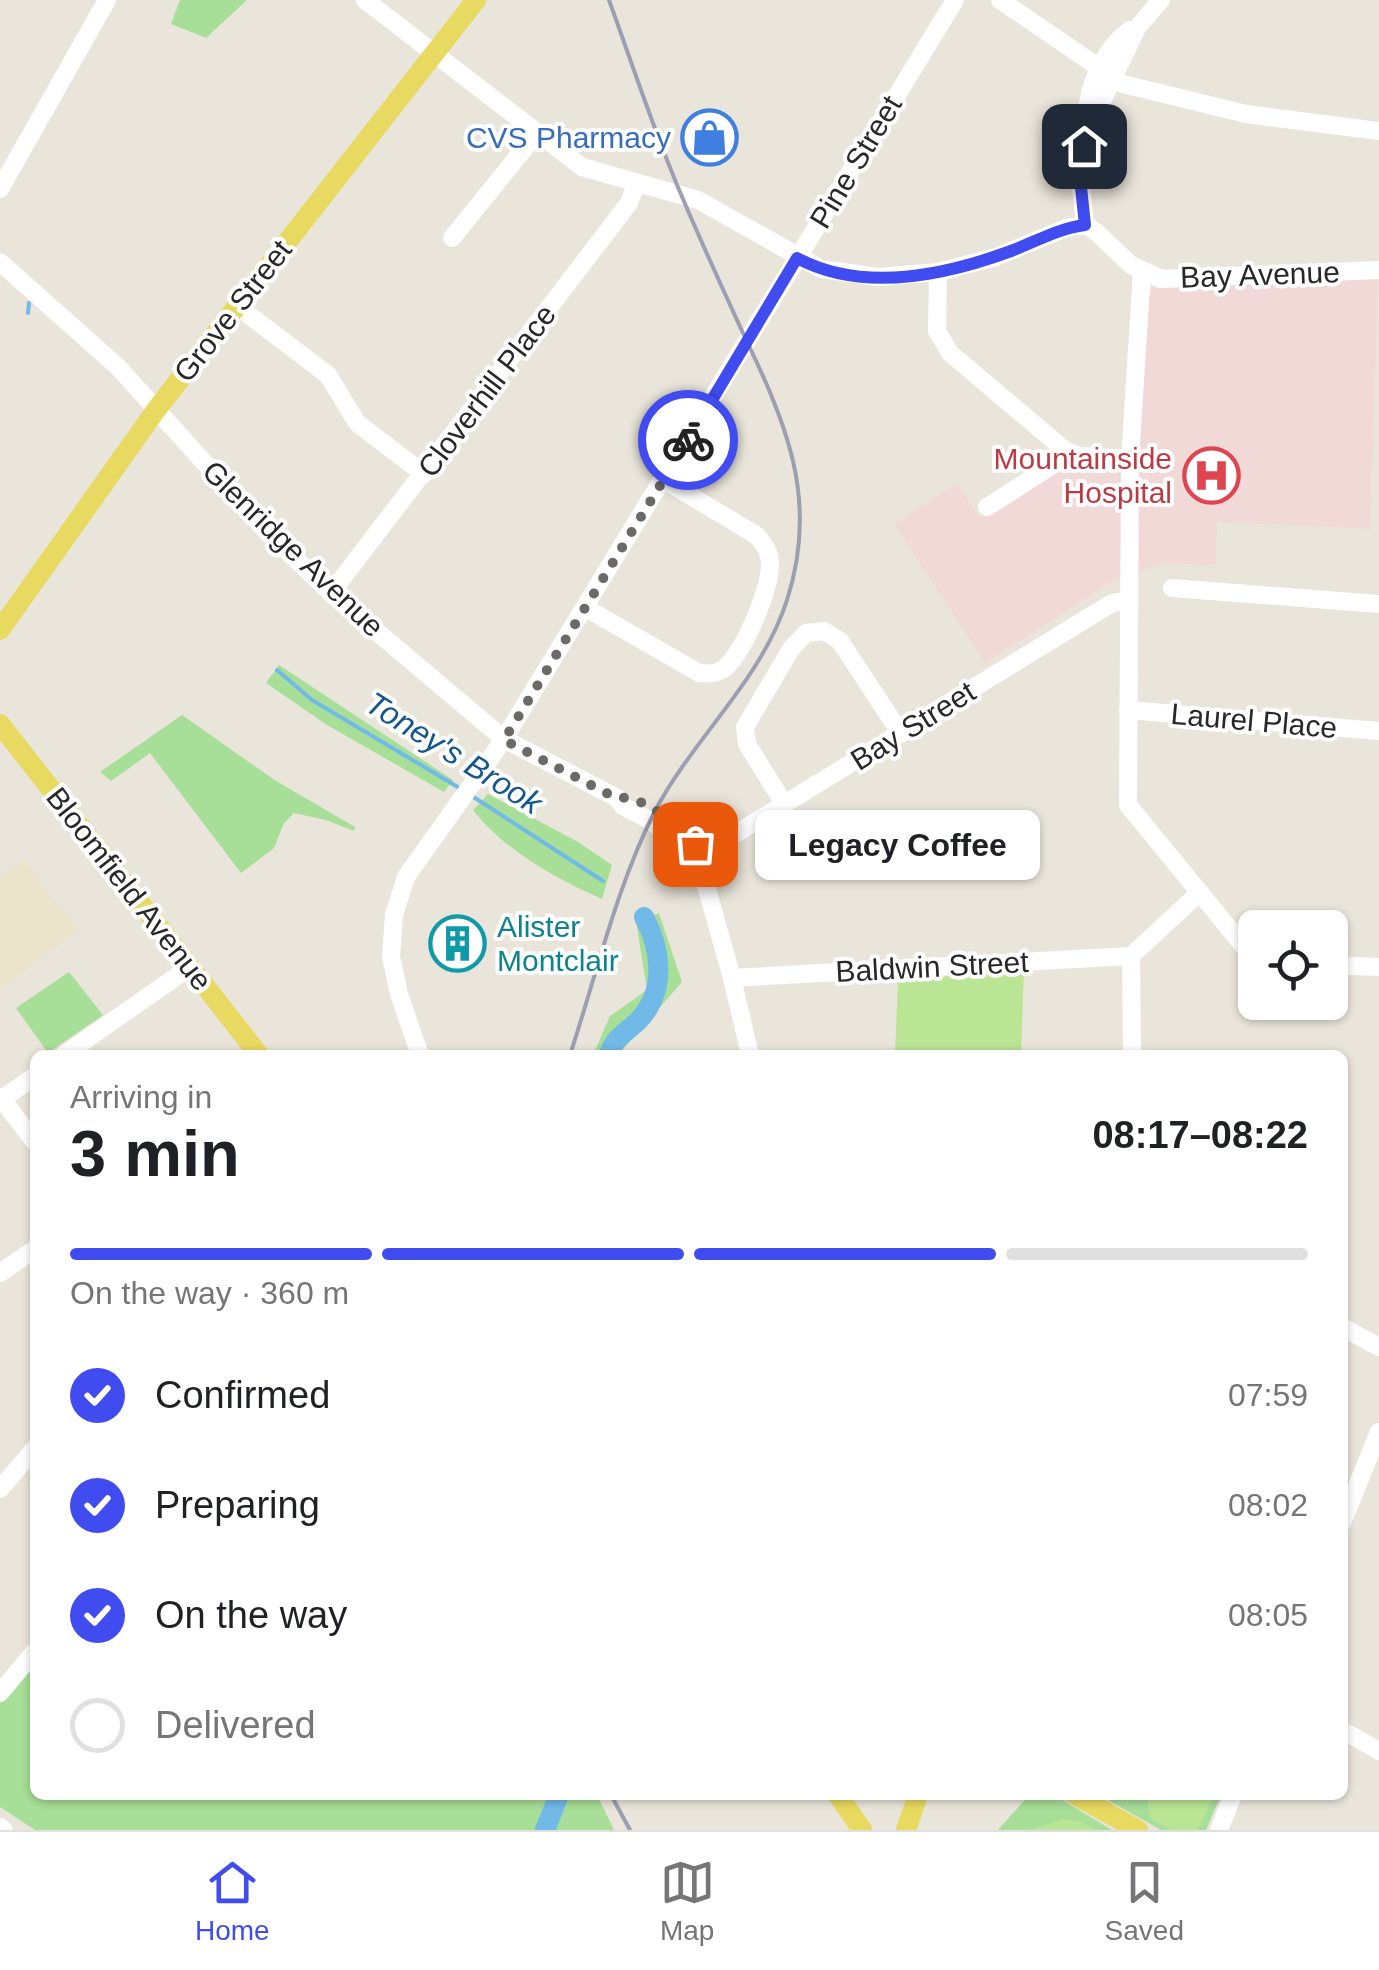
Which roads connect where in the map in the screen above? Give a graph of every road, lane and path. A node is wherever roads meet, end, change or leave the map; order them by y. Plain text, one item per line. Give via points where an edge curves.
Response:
1 (107, 0) edge
2 (365, 0) edge
3 (476, 0) edge
4 (955, 0) edge
5 (1000, 0) edge
6 (1161, 0) edge
7 (434, 54) junction
8 (1105, 74) junction
9 (1379, 130) edge
10 (536, 134) junction
11 (636, 184) junction
12 (0, 189) edge
13 (1085, 225) junction
14 (452, 238) dead end
15 (797, 258) junction
16 (0, 262) edge
17 (1379, 270) edge
18 (938, 272) junction
19 (1142, 272) junction
20 (236, 306) junction
21 (156, 410) junction
22 (1066, 452) junction
23 (1130, 460) junction
24 (424, 474) junction
25 (664, 480) junction
26 (987, 508) dead end
27 (1172, 588) dead end
28 (332, 593) junction
29 (1129, 600) junction
30 (1379, 604) edge
31 (586, 608) junction
32 (0, 630) edge
33 (1128, 710) junction
34 (0, 724) edge
35 (1379, 731) edge
36 (900, 734) junction
37 (504, 740) junction
38 (785, 805) junction
39 (698, 857) junction
40 (1200, 892) junction
41 (1238, 939) edge
42 (1132, 956) junction
43 (190, 966) junction
44 (1348, 966) edge
45 (1379, 967) edge
46 (732, 978) junction
47 (71, 1050) edge
48 (254, 1050) edge
49 (418, 1050) edge
50 (749, 1050) edge
51 (1132, 1050) edge
52 (30, 1079) edge
53 (1, 1098) edge
54 (30, 1136) edge
55 (30, 1252) edge
56 (0, 1273) edge
57 (1348, 1330) edge
58 (1379, 1347) edge
59 (1379, 1432) edge
60 (30, 1454) edge
61 (1371, 1478) edge
62 (0, 1489) edge
63 (1348, 1514) edge
64 (30, 1657) edge
65 (0, 1693) edge
66 (1348, 1733) edge
67 (1379, 1751) edge
68 (841, 1800) edge
69 (916, 1800) edge
70 (1084, 1800) edge
71 (1231, 1800) edge
72 (862, 1830) edge
73 (906, 1830) edge
74 (1138, 1830) edge
75 (1219, 1830) edge

1 - 12 street
2 - 7 street
3 - 7 main road, Grove Street
4 - 15 street, Pine Street
5 - 8 street
6 - 8 street
7 - 10 street
7 - 20 main road, Grove Street
8 - 9 street via 1231,111
8 - 13 street via 1080,178
10 - 11 street via 590,172
10 - 14 street
11 - 15 street via 698,200
11 - 24 street, Cloverhill Place via 630,203
13 - 18 street
13 - 19 street
15 - 18 street via 861,276
15 - 25 street, Pine Street
16 - 21 street, Glenridge Avenue via 118,367
17 - 19 street, Bay Avenue via 1172,279
18 - 22 street via 937,331 944,347
19 - 23 street
20 - 21 main road, Grove Street
20 - 24 street via 328,375 357,423
21 - 28 street, Glenridge Avenue
21 - 32 main road, Grove Street
22 - 23 street
22 - 26 street
23 - 29 street
24 - 28 street, Cloverhill Place
25 - 31 street, Pine Street
25 - 31 street via 767,546 765,589 734,659 720,672 699,674
27 - 30 street
28 - 37 street, Glenridge Avenue
29 - 33 street
29 - 36 street, Bay Street via 1112,603
31 - 37 street, Pine Street
33 - 35 street, Laurel Place
33 - 40 street via 1128,805
34 - 43 main road, Bloomfield Avenue
36 - 38 street, Bay Street
36 - 38 street via 845,646 814,631 798,639 745,727 748,744
37 - 39 street, Glenridge Avenue via 616,798
37 - 49 street, Pine Street via 406,876 392,927 394,976
38 - 39 street, Bay Street
39 - 46 street
40 - 41 street
40 - 42 street
42 - 46 street, Baldwin Street
42 - 51 street
43 - 47 street
43 - 48 main road, Bloomfield Avenue
44 - 45 street
46 - 50 street
52 - 53 street
53 - 54 street
55 - 56 street
57 - 58 street
59 - 61 street
60 - 62 street
61 - 63 street
64 - 65 street
66 - 67 street
68 - 72 main road
69 - 73 main road
70 - 74 main road
71 - 75 street

